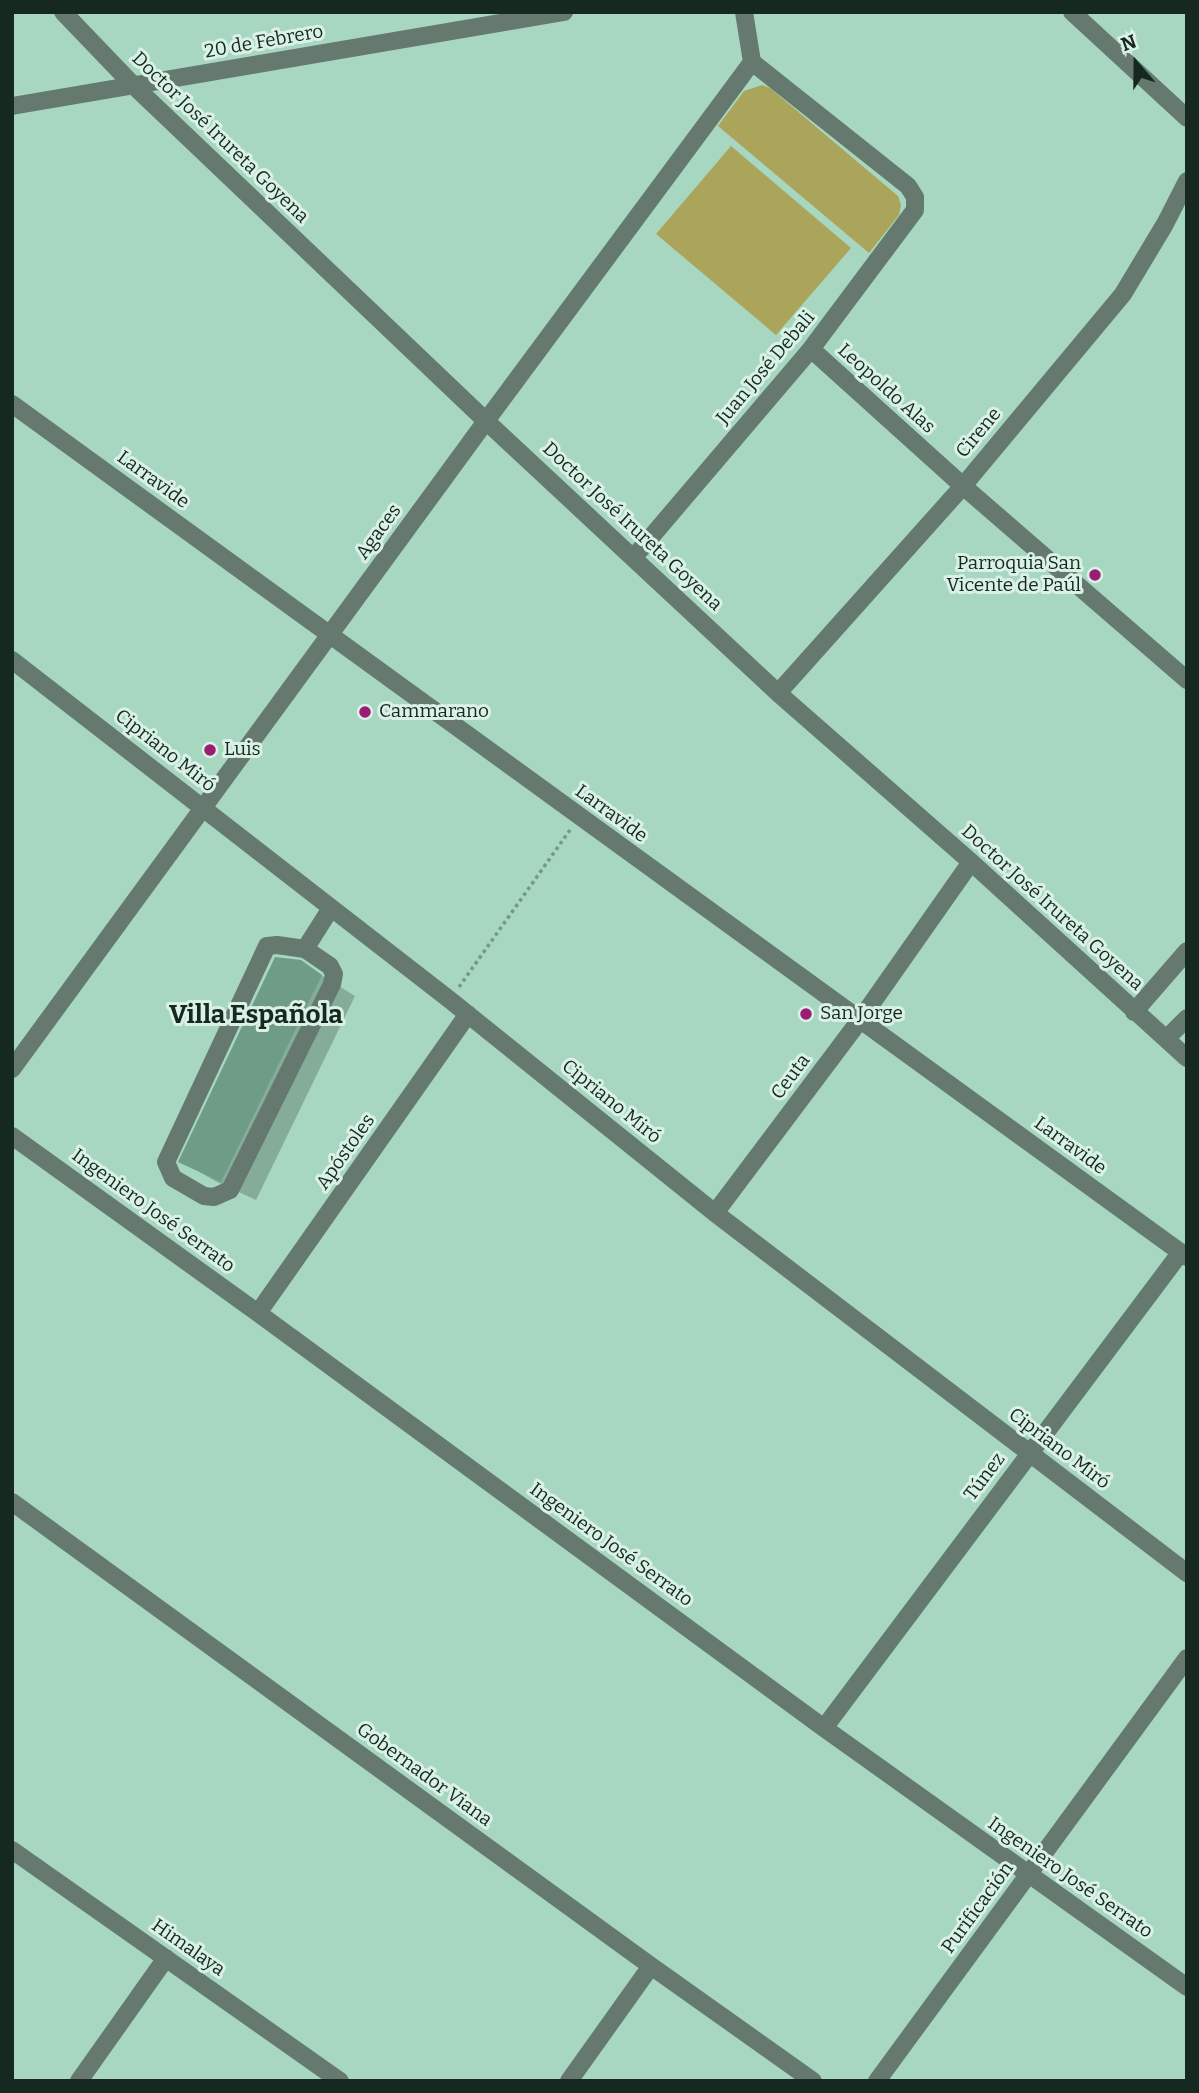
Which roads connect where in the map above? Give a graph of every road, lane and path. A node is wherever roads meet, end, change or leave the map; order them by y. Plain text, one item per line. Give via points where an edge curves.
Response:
1 (63, 12) edge
2 (564, 12) edge
3 (744, 12) edge
4 (1072, 12) edge
5 (508, 17) edge
6 (752, 62) junction
7 (133, 85) junction
8 (12, 106) edge
9 (1187, 118) edge
10 (1187, 181) edge
11 (811, 349) junction
12 (12, 404) edge
13 (486, 421) junction
14 (962, 486) junction
15 (634, 557) junction
16 (330, 636) junction
17 (12, 660) edge
18 (1183, 670) edge
19 (778, 693) junction
20 (204, 808) junction
21 (579, 817) junction
22 (971, 862) junction
23 (331, 908) junction
24 (305, 949) junction
25 (1187, 951) edge
26 (450, 1000) junction
27 (1135, 1012) junction
28 (468, 1014) junction
29 (1187, 1018) edge
30 (860, 1020) junction
31 (1166, 1039) junction
32 (1187, 1058) edge
33 (12, 1069) edge
34 (12, 1136) edge
35 (715, 1213) junction
36 (1184, 1254) edge
37 (258, 1313) junction
38 (1029, 1452) junction
39 (12, 1502) edge
40 (1187, 1573) edge
41 (1187, 1658) edge
42 (824, 1727) junction
43 (12, 1850) edge
44 (1029, 1874) junction
45 (166, 1958) junction
46 (651, 1966) junction
47 (1187, 1987) edge
48 (79, 2081) edge
49 (340, 2081) edge
50 (569, 2081) edge
51 (813, 2081) edge
52 (877, 2081) edge

1 - 7 street, Doctor José Irureta Goyena
2 - 5 street, 20 de Febrero
3 - 6 street
4 - 9 street
5 - 7 street, 20 de Febrero
6 - 11 street, Juan José Debali via 908,186 915,197 915,210
6 - 13 street, Agaces
7 - 8 street, 20 de Febrero
7 - 13 street, Doctor José Irureta Goyena
10 - 14 street, Cirene via 1123,293
11 - 14 street, Leopoldo Alas
11 - 15 street, Juan José Debali
12 - 16 street, Larravide
13 - 15 street, Doctor José Irureta Goyena
13 - 16 street, Agaces
14 - 18 street, Leopoldo Alas
14 - 19 street, Cirene
15 - 19 street, Doctor José Irureta Goyena
16 - 20 street, Agaces
16 - 21 street, Larravide
17 - 20 street, Cipriano Miró
19 - 22 street, Doctor José Irureta Goyena
20 - 23 street, Cipriano Miró
20 - 33 street, Agaces
21 - 26 path
21 - 30 street, Larravide
22 - 27 street, Doctor José Irureta Goyena
22 - 30 street, Ceuta
23 - 24 street
23 - 26 street, Cipriano Miró
24 - 24 street via 330,966 332,984 230,1190 204,1196 173,1178 166,1162 267,946
25 - 27 street
26 - 28 street, Cipriano Miró
27 - 31 street, Doctor José Irureta Goyena
28 - 35 street, Cipriano Miró
28 - 37 street, Apóstoles
29 - 31 street
30 - 35 street, Ceuta
30 - 36 street, Larravide
31 - 32 street, Doctor José Irureta Goyena
34 - 37 street, Ingeniero José Serrato
35 - 38 street, Cipriano Miró
36 - 38 street, Túnez
37 - 42 street, Ingeniero José Serrato
38 - 40 street, Cipriano Miró
38 - 42 street, Túnez
39 - 46 street, Gobernador Viana
41 - 44 street, Purificación
42 - 44 street, Ingeniero José Serrato
43 - 45 street, Himalaya
44 - 47 street, Ingeniero José Serrato
44 - 52 street, Purificación
45 - 48 street
45 - 49 street, Himalaya
46 - 50 street
46 - 51 street, Gobernador Viana

